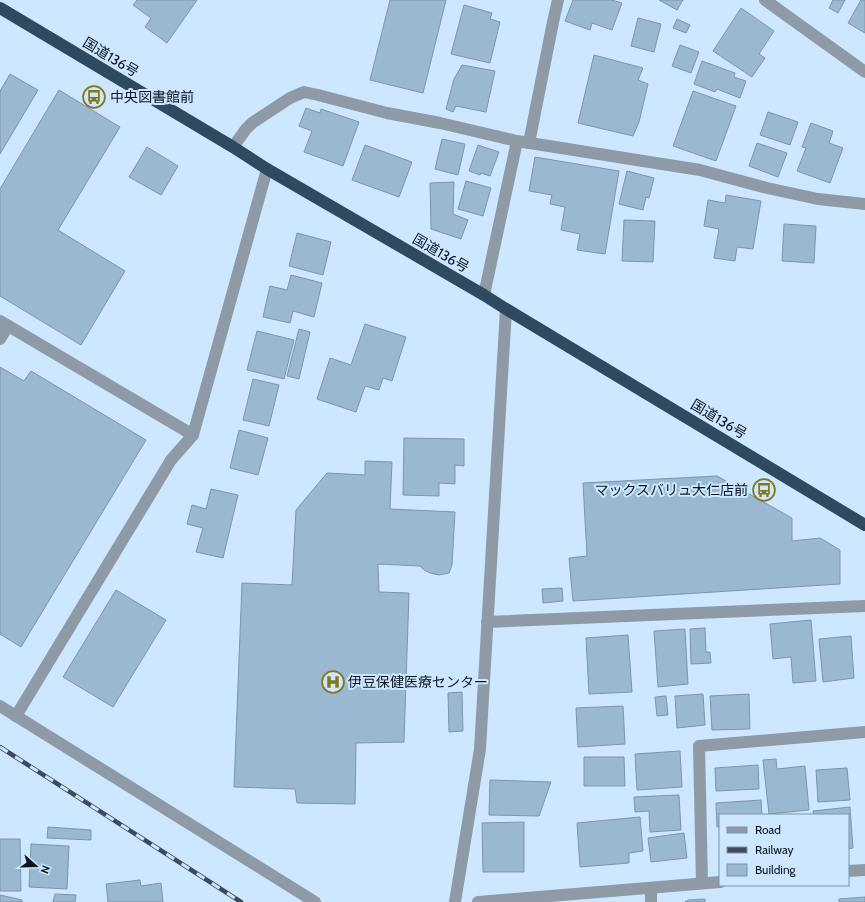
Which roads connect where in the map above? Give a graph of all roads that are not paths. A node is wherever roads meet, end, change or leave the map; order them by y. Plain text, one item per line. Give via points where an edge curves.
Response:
1 (558, 0) edge
2 (765, 0) edge
3 (0, 8) edge
4 (865, 72) edge
5 (516, 141) junction
6 (529, 143) junction
7 (233, 147) junction
8 (267, 169) junction
9 (865, 204) edge
10 (484, 295) junction
11 (506, 309) junction
12 (4, 324) edge
13 (0, 338) edge
14 (193, 435) junction
15 (865, 525) edge
16 (865, 607) edge
17 (487, 622) junction
18 (0, 706) edge
19 (16, 716) junction
20 (865, 732) edge
21 (865, 870) edge
22 (849, 871) edge
23 (719, 882) edge
24 (702, 883) junction
25 (651, 888) junction
26 (547, 899) edge
27 (315, 902) edge
28 (455, 902) edge
29 (478, 902) edge
30 (651, 902) edge

1 - 6 street
2 - 4 street
3 - 7 highway, 国道136号
5 - 6 street
5 - 7 street via 304,92 290,98 252,123
5 - 10 street
6 - 9 street via 700,170 818,199
7 - 8 highway, 国道136号
8 - 10 highway, 国道136号
8 - 14 street
10 - 11 highway, 国道136号
11 - 15 highway, 国道136号
11 - 17 street
12 - 13 street
12 - 14 street
14 - 19 street via 171,460
16 - 17 street
17 - 28 street via 480,750
18 - 19 street
19 - 27 street
20 - 24 street via 699,746
21 - 22 street
23 - 24 street
24 - 25 street
25 - 26 street
25 - 30 street
26 - 29 street

